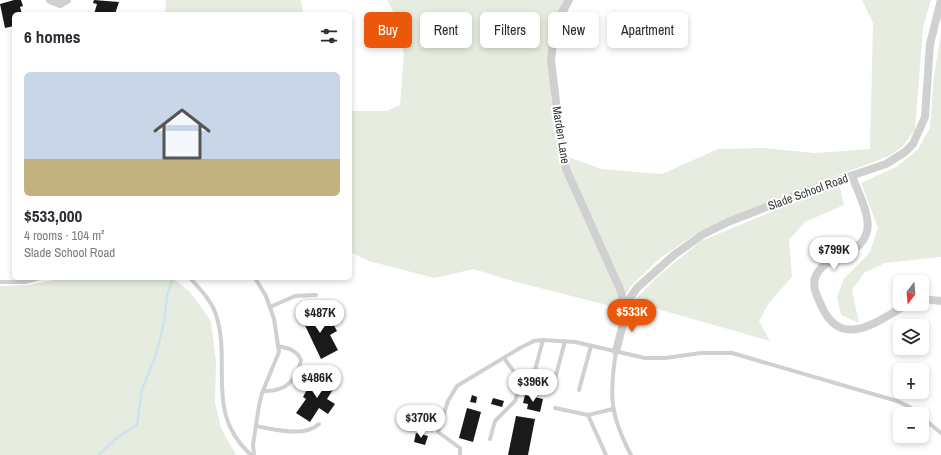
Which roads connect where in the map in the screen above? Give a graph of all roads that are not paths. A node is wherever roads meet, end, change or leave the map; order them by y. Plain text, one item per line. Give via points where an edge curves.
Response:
1 (50, 0) edge
2 (67, 0) edge
3 (569, 0) edge
4 (941, 0) edge
5 (852, 176) junction
6 (32, 280) edge
7 (192, 280) edge
8 (258, 280) edge
9 (0, 282) edge
10 (316, 295) dead end
11 (929, 300) edge
12 (941, 301) edge
13 (270, 307) junction
14 (626, 310) junction
15 (895, 311) edge
16 (543, 340) junction
17 (565, 341) junction
18 (278, 346) junction
19 (591, 346) junction
20 (616, 351) junction
21 (504, 358) junction
22 (579, 390) dead end
23 (263, 391) junction
24 (907, 407) edge
25 (555, 408) dead end
26 (613, 409) junction
27 (588, 415) junction
28 (929, 422) edge
29 (319, 424) dead end
30 (256, 426) junction
31 (941, 433) edge
32 (490, 439) dead end
33 (251, 455) edge
34 (254, 455) edge
35 (460, 455) edge
36 (606, 455) edge
37 (631, 455) edge

1 - 2 street via 56,4
3 - 14 street, Marden Lane via 555,25 551,60 562,151 566,169 620,289
4 - 5 street, Slade School Road via 930,44 925,117 920,131 905,152 886,164
5 - 14 street, Slade School Road via 728,222 702,236 674,255 637,288
5 - 15 street via 867,217 867,231 860,245 820,269 814,288 830,322 841,329 866,326
6 - 9 lane
7 - 33 lane via 207,297 217,317 225,416 235,436
8 - 13 lane
10 - 13 lane via 295,296
11 - 12 street
13 - 18 lane
14 - 20 street, Slade School Road
16 - 17 lane
16 - 17 lane via 534,374 555,379
16 - 21 lane via 520,348
17 - 19 lane
18 - 23 lane via 277,360
18 - 23 lane via 291,349 299,355 301,360 298,373 286,387
19 - 20 lane
19 - 22 lane
20 - 24 lane via 644,358 732,353 897,401
20 - 26 lane via 611,382
21 - 32 lane via 517,376 518,392 515,401 495,421
21 - 35 lane via 463,382 450,395 438,432 460,448
23 - 30 lane
25 - 27 lane
26 - 27 lane
26 - 37 lane via 620,434
27 - 36 lane
28 - 31 lane
29 - 30 lane via 304,431
30 - 34 lane

